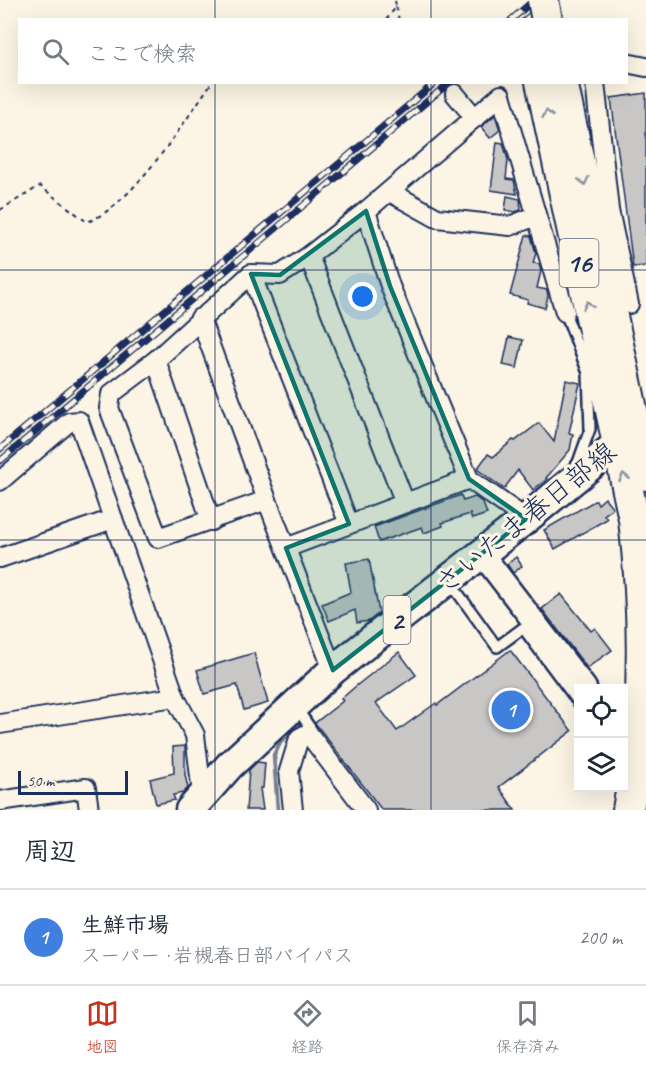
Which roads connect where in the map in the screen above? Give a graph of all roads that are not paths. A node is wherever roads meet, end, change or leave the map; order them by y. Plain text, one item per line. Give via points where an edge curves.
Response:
1 (524, 0) edge
2 (543, 0) edge
3 (528, 18) edge
4 (547, 18) edge
5 (628, 63) edge
6 (646, 67) edge
7 (541, 84) edge
8 (562, 84) edge
9 (595, 84) edge
10 (501, 89) edge
11 (455, 94) dead end
12 (475, 118) junction
13 (390, 192) junction
14 (366, 211) junction
15 (536, 216) junction
16 (309, 256) junction
17 (251, 274) junction
18 (628, 304) dead end
19 (565, 312) joint
20 (201, 318) junction
21 (156, 360) junction
22 (633, 428) edge
23 (646, 475) edge
24 (469, 479) junction
25 (0, 481) edge
26 (571, 482) junction
27 (267, 500) junction
28 (405, 503) junction
29 (113, 519) junction
30 (526, 519) junction
31 (211, 521) junction
32 (349, 524) junction
33 (286, 548) junction
34 (482, 554) junction
35 (0, 558) edge
36 (454, 588) junction
37 (333, 670) junction
38 (582, 684) edge
39 (574, 695) edge
40 (175, 697) junction
41 (295, 705) junction
42 (0, 724) edge
43 (308, 733) junction
44 (631, 736) edge
45 (0, 801) edge
46 (199, 806) edge
47 (89, 810) edge
48 (293, 810) edge
49 (366, 810) edge
50 (628, 810) edge

1 - 3 highway
2 - 4 highway, bridge
5 - 6 street
22 -> 7 highway, 16
8 -> 22 highway, 16
9 - 18 street via 609,210
10 - 12 street
10 - 15 street
11 - 12 street
12 - 13 street
13 - 14 street
13 - 15 street via 437,218 510,226
14 - 16 street
14 - 24 street via 390,286
15 - 19 street
16 - 17 street via 280,275
16 - 28 street
17 - 20 street
17 - 32 street
19 - 26 lane via 588,373 590,429
20 - 21 street
20 - 27 street
21 - 31 street
21 - 31 street via 111,394 109,408 158,538
22 - 23 highway, 16
22 - 26 main road, さいたま春日部線 / 2
44 -> 22 highway, 16 via 642,681
24 - 28 street
24 - 30 street
25 - 29 street via 69,422 79,421
26 - 30 main road, さいたま春日部線 / 2
27 - 31 street
27 - 33 street
28 - 32 street
29 - 35 street
29 - 40 street
30 - 34 main road, さいたま春日部線 / 2
32 - 33 street
33 - 37 street
34 - 36 main road, さいたま春日部線 / 2
34 - 38 street
36 - 37 main road, さいたま春日部線 / 2
36 - 39 lane via 496,647 523,628
37 - 41 main road, さいたま春日部線 / 2
40 - 42 street
40 - 46 street via 195,735
41 - 43 lane via 311,729
41 - 46 main road, さいたま春日部線 / 2 via 230,765
43 - 48 street via 298,738 290,763
43 - 49 street
44 - 50 highway, 16
45 - 47 street via 86,788

